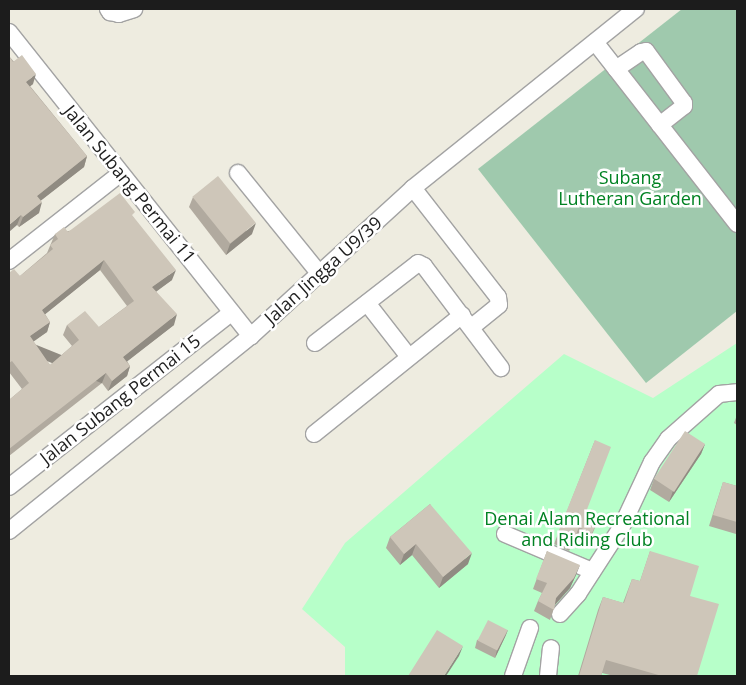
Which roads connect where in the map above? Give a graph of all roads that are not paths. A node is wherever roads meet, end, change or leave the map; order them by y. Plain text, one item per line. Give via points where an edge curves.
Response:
1 (108, 9) edge
2 (133, 9) edge
3 (636, 9) edge
4 (9, 32) edge
5 (595, 42) junction
6 (616, 69) junction
7 (660, 125) junction
8 (238, 173) dead end
9 (121, 174) junction
10 (413, 188) junction
11 (737, 224) edge
12 (9, 261) edge
13 (319, 273) junction
14 (367, 303) junction
15 (232, 312) junction
16 (467, 321) junction
17 (251, 336) junction
18 (315, 343) dead end
19 (409, 358) junction
20 (501, 368) dead end
21 (737, 392) edge
22 (314, 434) dead end
23 (9, 486) edge
24 (9, 531) edge
25 (504, 534) dead end
26 (592, 571) junction
27 (560, 614) dead end
28 (530, 628) dead end
29 (551, 648) dead end
30 (513, 676) edge
31 (548, 676) edge

1 - 2 street via 119,14
3 - 5 street, Jalan Jingga U9/39
4 - 9 street, Jalan Subang Permai 11
5 - 6 street
5 - 10 street, Jalan Jingga U9/39
6 - 7 street
6 - 7 street via 646,51 684,103
7 - 11 street
8 - 13 street
9 - 12 street
9 - 15 street, Jalan Subang Permai 11
10 - 13 street, Jalan Jingga U9/39
10 - 16 street via 498,297 499,305
13 - 17 street, Jalan Jingga U9/39
14 - 16 street via 418,263 424,266
14 - 18 street
14 - 19 street
15 - 17 street, Jalan Subang Permai 11
15 - 23 street, Jalan Subang Permai 15
16 - 19 street
16 - 20 street
17 - 24 street, Jalan Jingga U9/39
19 - 22 street
21 - 26 street via 719,394 668,439 652,462 622,526
25 - 26 street
26 - 27 street
28 - 30 street
29 - 31 street

